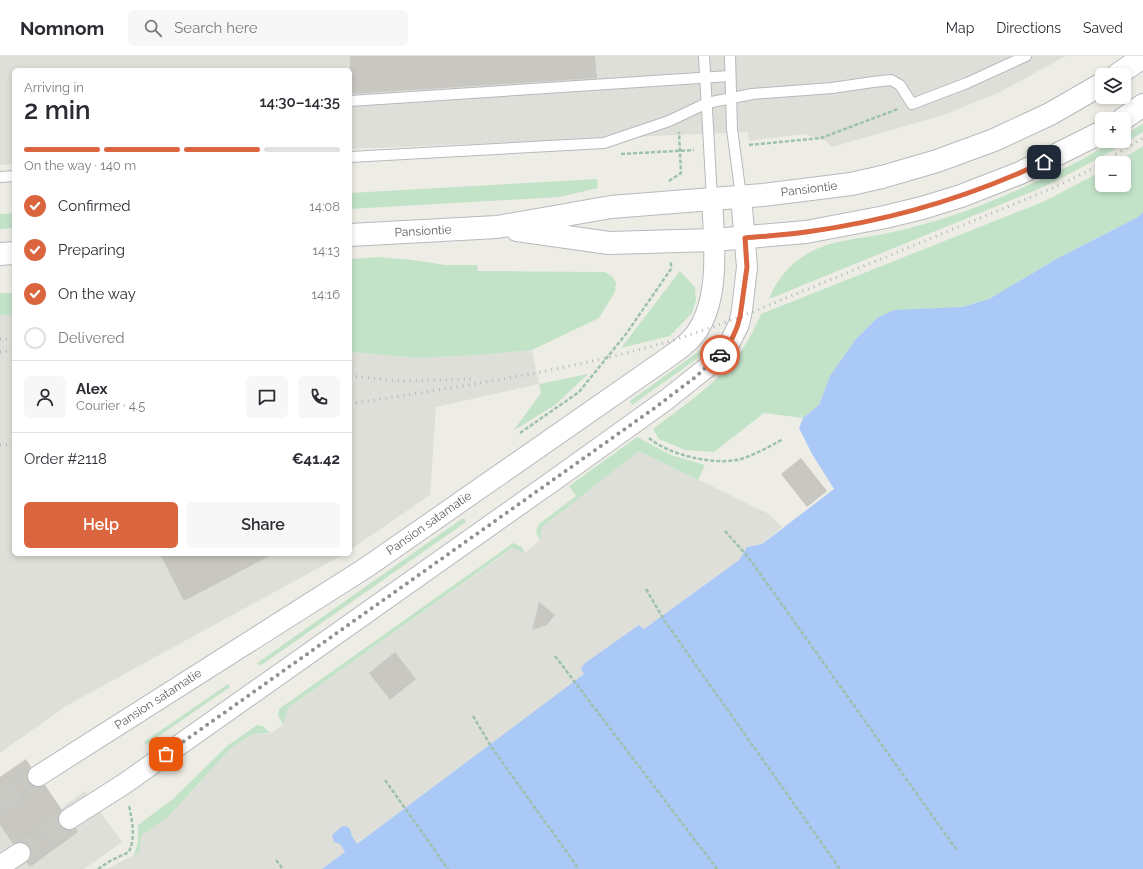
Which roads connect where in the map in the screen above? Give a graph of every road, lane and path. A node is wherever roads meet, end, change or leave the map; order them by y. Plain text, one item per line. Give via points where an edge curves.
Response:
1 (704, 56) edge
2 (730, 56) edge
3 (1026, 56) edge
4 (1143, 57) edge
5 (1127, 68) edge
6 (730, 76) junction
7 (705, 78) junction
8 (1095, 88) edge
9 (731, 99) junction
10 (352, 101) edge
11 (707, 103) junction
12 (912, 104) junction
13 (1143, 105) edge
14 (1131, 113) edge
15 (1095, 136) edge
16 (604, 142) junction
17 (735, 147) junction
18 (708, 149) junction
19 (680, 152) junction
20 (352, 157) edge
21 (12, 176) edge
22 (0, 177) edge
23 (669, 181) dead end
24 (741, 196) junction
25 (712, 199) junction
26 (497, 227) junction
27 (352, 235) edge
28 (745, 238) junction
29 (714, 240) junction
30 (12, 253) edge
31 (0, 254) edge
32 (671, 269) dead end
33 (635, 422) junction
34 (520, 433) dead end
35 (783, 439) dead end
36 (725, 531) dead end
37 (646, 589) dead end
38 (555, 656) dead end
39 (473, 716) dead end
40 (38, 776) tunnel mouth
41 (386, 780) dead end
42 (124, 784) junction
43 (69, 819) tunnel mouth
44 (956, 849) dead end
45 (20, 853) tunnel mouth
46 (276, 860) dead end
47 (0, 866) edge
48 (98, 869) edge
49 (283, 869) edge
50 (448, 869) edge
51 (579, 869) edge
52 (717, 869) edge
53 (840, 869) edge

1 - 7 lane
2 - 6 lane
3 - 12 lane
4 - 5 street
6 - 7 lane
6 - 9 lane
7 - 10 lane
7 - 11 lane
8 - 24 street, Pansiontie via 1022,128 937,161 851,184
9 - 11 lane
9 - 12 lane via 752,94 832,88 891,80 900,85
9 - 17 lane
11 - 16 lane via 669,121
11 - 18 lane
12 - 17 path via 821,138
13 - 14 street
15 - 28 street, Pansiontie via 1020,173 922,208 806,232
16 - 19 path via 618,154
16 - 20 lane
17 - 24 lane
18 - 19 path
18 - 25 lane
19 - 23 path via 681,173
21 - 22 lane
24 - 25 street, Pansiontie
24 - 28 street
25 - 26 street, Pansiontie via 611,207
25 - 29 street, Pansion satamatie
26 - 27 street, Pansiontie
26 - 29 street, Pansiontie via 609,243
28 - 29 street, Pansiontie
28 - 33 street via 747,267 744,293 739,324 728,346 715,361
29 - 40 street, Pansion satamatie via 713,278 704,319 690,340 674,354 367,566
30 - 31 street
32 - 34 path via 626,334 579,392
33 - 35 path via 651,440 667,449 692,457 719,461 739,459 757,453
33 - 42 street
36 - 44 path via 749,558
37 - 53 path via 664,620
38 - 52 path
39 - 51 path via 492,748
41 - 50 path
42 - 43 street
42 - 48 path via 134,830 133,842 129,852
45 - 47 street
46 - 49 path

